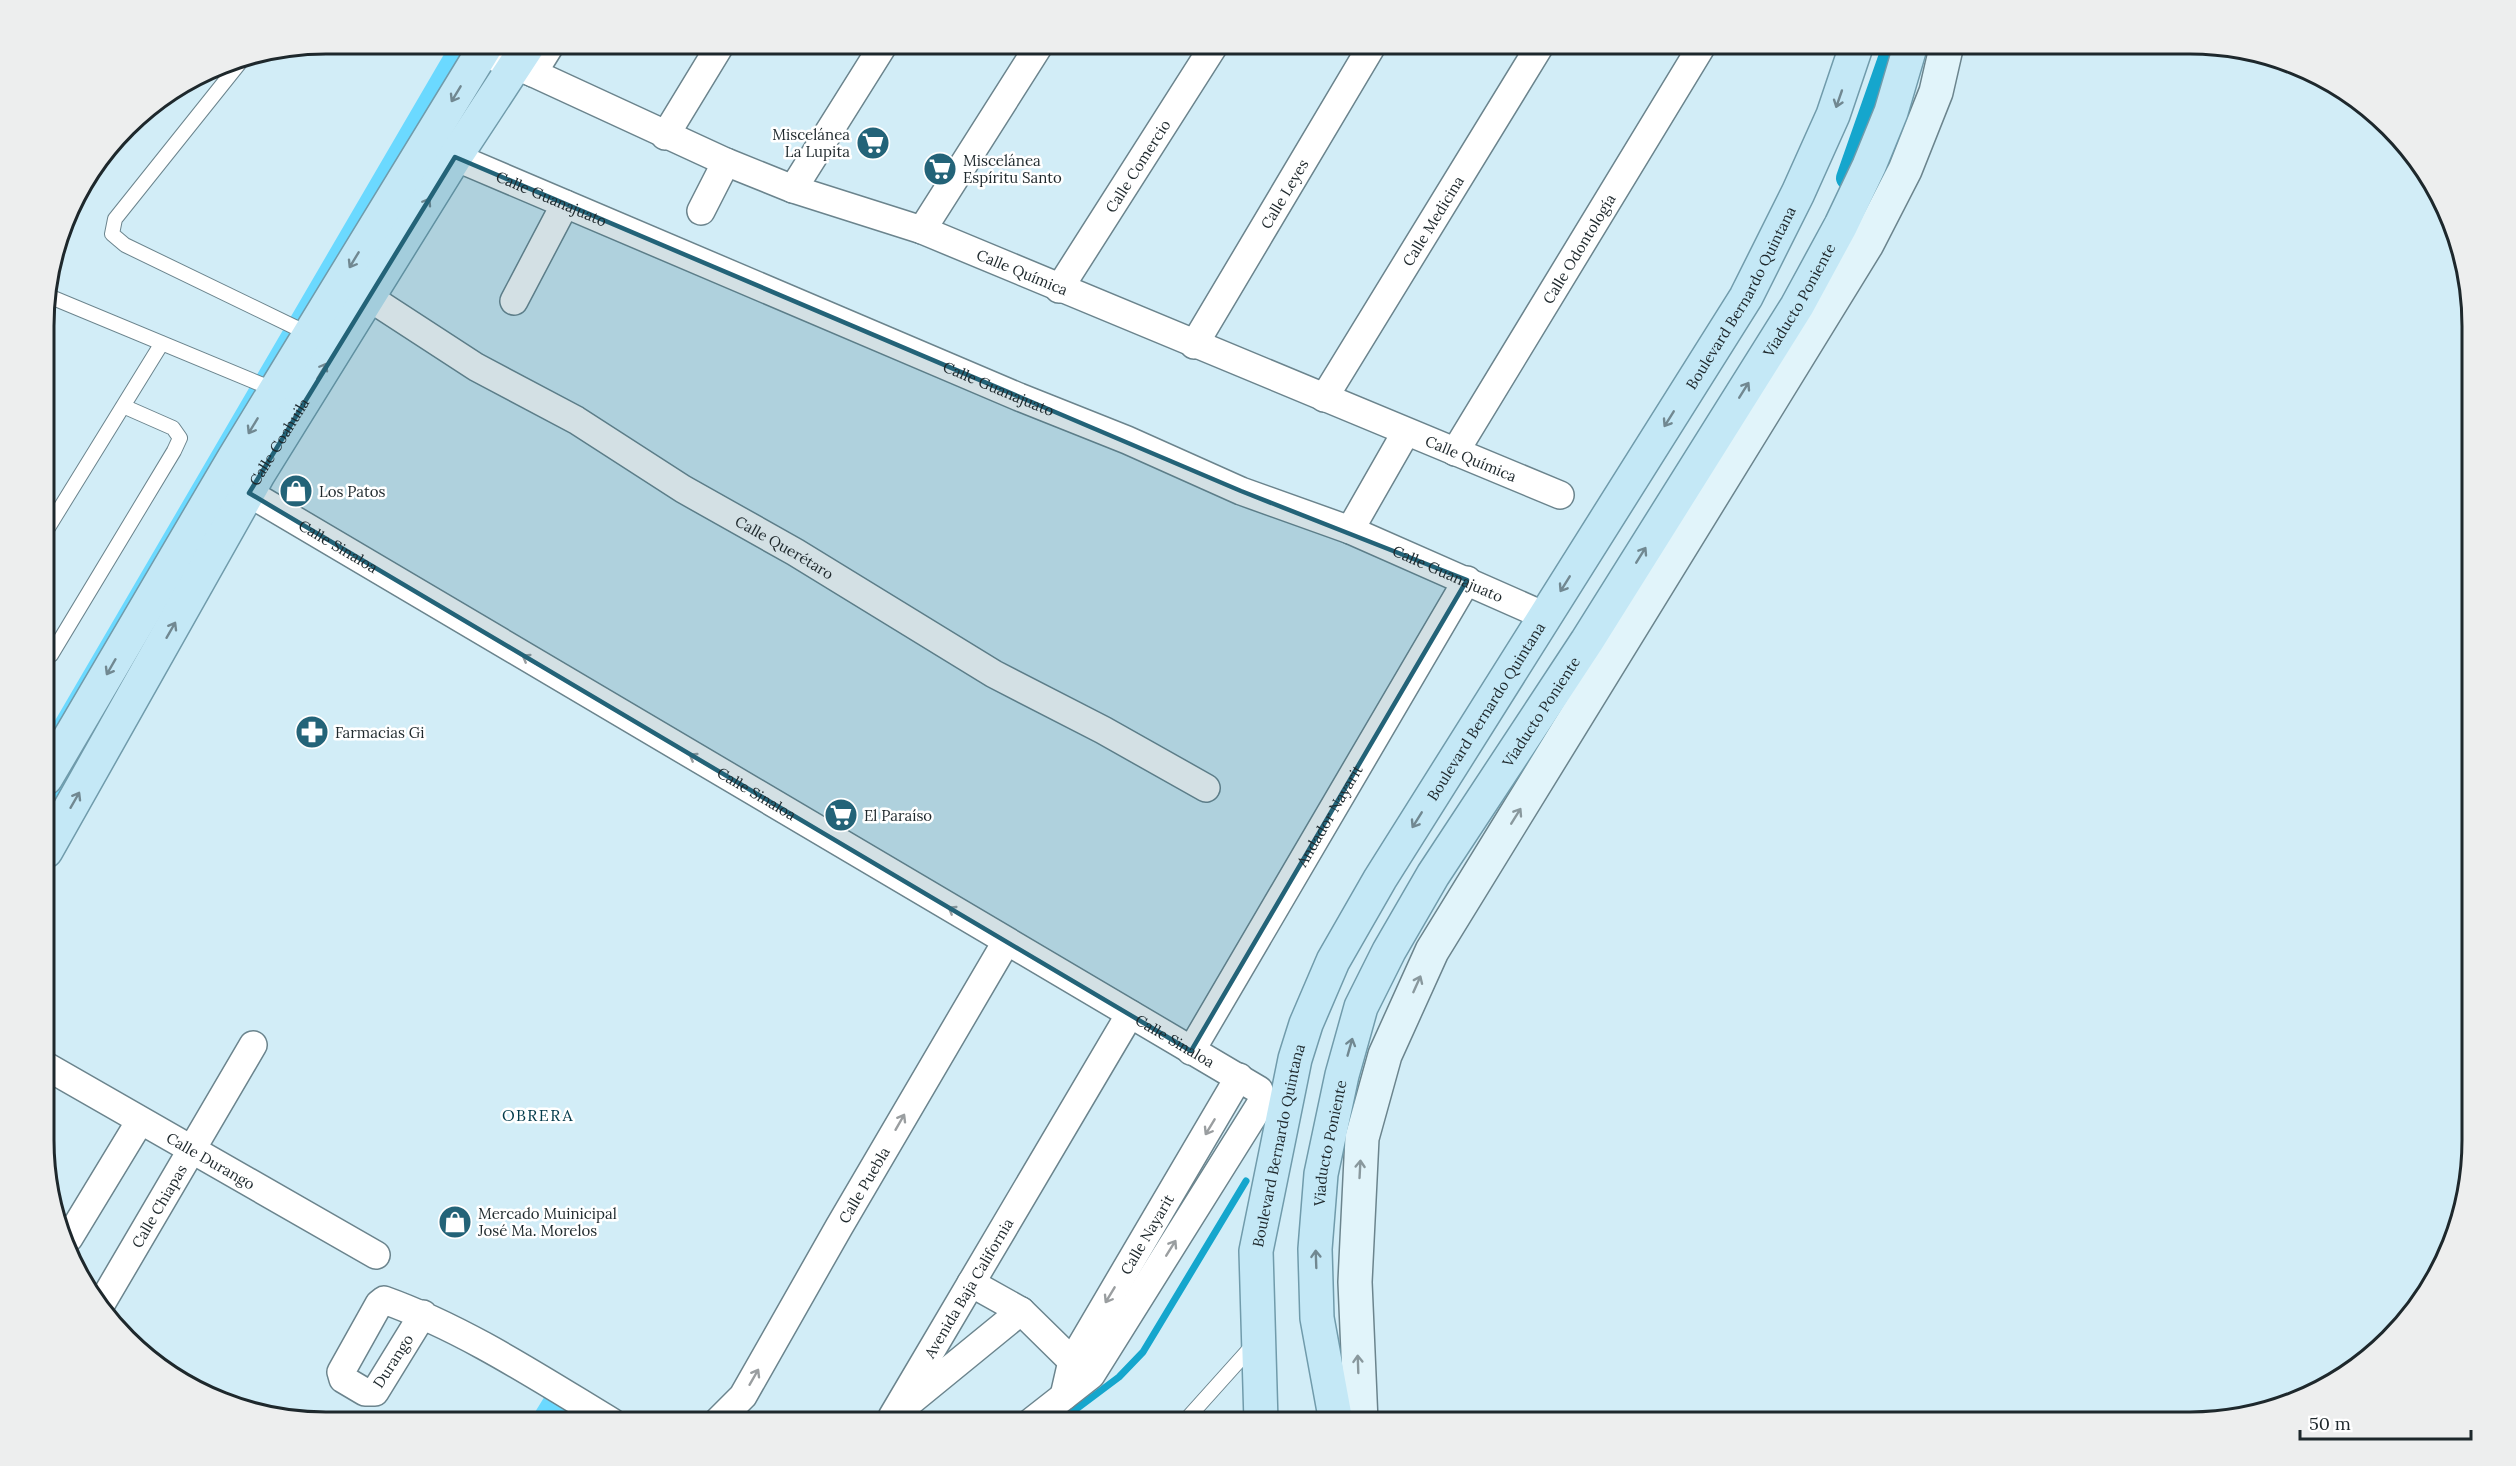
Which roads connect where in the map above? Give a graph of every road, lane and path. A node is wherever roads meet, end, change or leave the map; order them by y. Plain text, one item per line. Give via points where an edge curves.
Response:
1 (480, 54) edge
2 (503, 54) edge
3 (714, 54) edge
4 (878, 54) edge
5 (1034, 54) edge
6 (1209, 54) edge
7 (1366, 54) edge
8 (1535, 54) edge
9 (1697, 54) edge
10 (1854, 54) edge
11 (1908, 54) edge
12 (1945, 54) edge
13 (526, 61) edge
14 (234, 70) edge
15 (665, 136) junction
16 (455, 157) junction
17 (726, 162) junction
18 (793, 189) junction
19 (566, 204) junction
20 (701, 211) dead end
21 (922, 230) junction
22 (1059, 289) junction
23 (370, 298) junction
24 (55, 300) edge
25 (514, 300) dead end
26 (309, 334) junction
27 (162, 343) junction
28 (1194, 345) junction
29 (275, 390) junction
30 (1324, 398) junction
31 (123, 406) junction
32 (1406, 432) junction
33 (1455, 452) junction
34 (249, 493) junction
35 (1560, 495) dead end
36 (54, 518) edge
37 (1350, 530) junction
38 (1467, 580) junction
39 (1545, 616) junction
40 (54, 650) edge
41 (54, 764) edge
42 (1206, 788) dead end
43 (54, 837) edge
44 (1006, 942) junction
45 (1130, 1014) junction
46 (253, 1045) dead end
47 (1191, 1051) junction
48 (54, 1071) edge
49 (1239, 1077) junction
50 (1261, 1094) joint
51 (140, 1121) junction
52 (191, 1150) junction
53 (71, 1235) edge
54 (376, 1255) dead end
55 (971, 1283) junction
56 (105, 1298) edge
57 (1021, 1311) junction
58 (423, 1314) junction
59 (1257, 1340) junction
60 (1081, 1368) junction
61 (595, 1412) edge
62 (727, 1412) edge
63 (896, 1412) edge
64 (899, 1412) edge
65 (1044, 1412) edge
66 (1193, 1412) edge
67 (1259, 1412) edge
68 (1334, 1412) edge
69 (1360, 1412) edge

1 -> 26 main road, Calle Coahuila
2 - 13 street, Calle Química
3 - 15 street
4 - 18 street
5 - 21 street
6 - 22 street, Calle Comercio
7 - 28 street, Calle Leyes
8 - 30 street, Calle Medicina
9 - 33 street, Calle Odontología
10 -> 39 main road, Boulevard Bernardo Quintana via 1833,115 1746,297
68 -> 11 main road, Viaducto Poniente via 1317,1318 1315,1249 1321,1174 1361,1007 1433,875 1587,640 1797,306 1869,166
69 -> 12 street via 1354,1282 1362,1138 1385,1055 1432,951 1867,244 1905,170 1936,92
13 - 15 street, Calle Química
13 - 16 main road, Calle Coahuila
14 - 26 lane via 115,219 112,234 125,245
15 - 17 street, Calle Química
16 - 19 street, Calle Guanajuato
23 -> 16 main road, Calle Coahuila
17 - 18 street, Calle Química
17 - 20 street
18 - 21 street, Calle Química
19 - 25 street
19 - 37 street, Calle Guanajuato via 1241,491
21 - 22 street, Calle Química
22 - 28 street, Calle Química
34 -> 23 main road, Calle Coahuila
23 - 42 street, Calle Querétaro via 476,366 576,420 683,489 795,552 994,674
24 - 27 lane
26 - 29 main road, Calle Coahuila
27 - 29 lane
27 - 31 lane
28 - 30 street, Calle Química
29 -> 41 main road, Calle Coahuila
30 - 32 street, Calle Química
31 - 36 lane
31 - 40 lane via 173,428 180,438
32 - 33 street, Calle Química
32 - 37 street
33 - 35 street, Calle Química
43 -> 34 main road, Calle Coahuila
44 -> 34 street, Calle Sinaloa
37 - 38 street, Calle Guanajuato
38 - 39 street, Calle Guanajuato
38 - 47 street, Andador Nayarit
39 -> 59 main road, Boulevard Bernardo Quintana via 1380,879 1333,961 1306,1024 1295,1059 1256,1251
44 - 45 street, Calle Sinaloa
62 -> 44 street, Calle Puebla via 743,1396
45 - 47 street, Calle Sinaloa
45 - 55 street, Avenida Baja California
46 - 52 street, Calle Chiapas
47 - 49 street, Calle Sinaloa
48 - 51 street, Calle Durango
49 - 50 street, Calle Sinaloa
49 -> 60 street, Calle Nayarit
60 -> 50 street, Calle Nayarit via 1260,1105
51 - 52 street, Calle Durango
51 - 53 street
52 - 54 street, Calle Durango
52 - 56 street, Calle Chiapas
55 - 57 street
55 - 63 street, Avenida Baja California
57 - 60 street
57 - 64 street, Avenida Baja California
58 - 58 street, Durango via 383,1300 341,1372 343,1379 369,1393 378,1388
58 - 61 street
59 - 66 lane
59 - 67 main road, Boulevard Bernardo Quintana
60 - 65 street, Calle Nayarit via 1064,1396

